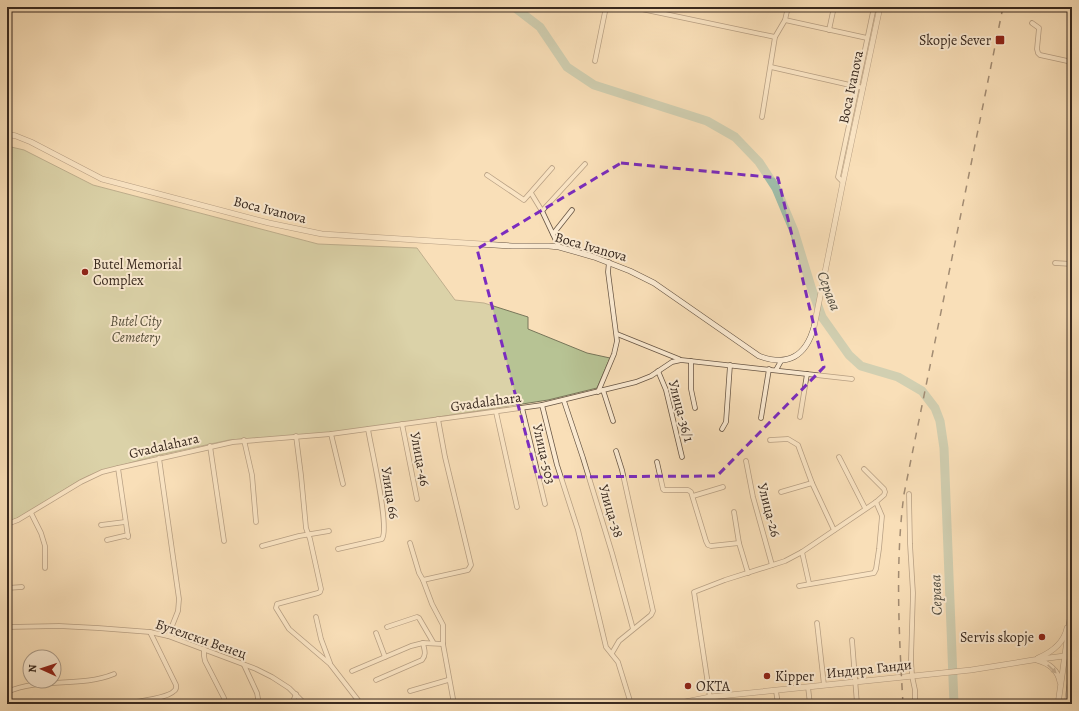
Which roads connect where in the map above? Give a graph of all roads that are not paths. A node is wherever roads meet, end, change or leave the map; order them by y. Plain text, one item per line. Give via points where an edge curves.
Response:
1 (606, 7) edge
2 (632, 7) edge
3 (788, 7) edge
4 (834, 7) edge
5 (874, 7) edge
6 (880, 7) edge
7 (785, 20) junction
8 (1032, 23) dead end
9 (829, 30) junction
10 (775, 37) junction
11 (867, 38) junction
12 (595, 61) dead end
13 (1072, 62) edge
14 (771, 67) junction
15 (857, 86) junction
16 (863, 88) junction
17 (762, 117) dead end
18 (7, 134) edge
19 (585, 164) dead end
20 (552, 168) dead end
21 (487, 175) dead end
22 (843, 182) junction
23 (531, 193) junction
24 (572, 210) dead end
25 (542, 211) junction
26 (553, 234) junction
27 (559, 248) junction
28 (609, 262) junction
29 (1055, 263) dead end
30 (1072, 264) edge
31 (617, 334) junction
32 (681, 360) junction
33 (691, 361) junction
34 (781, 361) junction
35 (730, 365) junction
36 (769, 369) junction
37 (776, 370) junction
38 (658, 371) junction
39 (807, 374) junction
40 (852, 379) dead end
41 (601, 391) junction
42 (564, 400) junction
43 (542, 405) junction
44 (522, 408) junction
45 (695, 408) dead end
46 (496, 412) junction
47 (800, 417) dead end
48 (761, 418) dead end
49 (438, 419) junction
50 (613, 421) dead end
51 (402, 424) junction
52 (722, 428) dead end
53 (368, 429) junction
54 (331, 434) junction
55 (296, 436) junction
56 (244, 440) junction
57 (770, 440) dead end
58 (210, 446) junction
59 (616, 451) dead end
60 (682, 457) dead end
61 (839, 457) dead end
62 (159, 458) junction
63 (746, 461) dead end
64 (657, 462) dead end
65 (118, 468) junction
66 (864, 469) dead end
67 (812, 483) junction
68 (343, 484) dead end
69 (723, 487) dead end
70 (781, 492) dead end
71 (909, 494) dead end
72 (693, 496) junction
73 (417, 499) dead end
74 (876, 502) junction
75 (545, 504) dead end
76 (517, 507) dead end
77 (865, 508) junction
78 (734, 512) dead end
79 (31, 513) junction
80 (126, 522) junction
81 (256, 522) dead end
82 (7, 524) edge
83 (102, 525) dead end
84 (834, 530) junction
85 (329, 531) dead end
86 (308, 534) junction
87 (107, 540) dead end
88 (224, 541) dead end
89 (410, 543) dead end
90 (739, 543) junction
91 (262, 546) dead end
92 (338, 549) dead end
93 (802, 552) junction
94 (772, 565) junction
95 (45, 568) dead end
96 (748, 573) junction
97 (423, 580) junction
98 (809, 583) junction
99 (799, 586) dead end
100 (22, 587) dead end
101 (7, 588) edge
102 (1072, 605) edge
103 (1071, 612) edge
104 (316, 617) dead end
105 (817, 623) dead end
106 (7, 627) edge
107 (387, 627) dead end
108 (633, 629) junction
109 (150, 632) junction
110 (376, 633) dead end
111 (168, 636) junction
112 (852, 640) dead end
113 (433, 642) junction
114 (422, 643) junction
115 (443, 644) junction
116 (204, 649) junction
117 (612, 653) junction
118 (1072, 655) edge
119 (1066, 656) junction
120 (385, 657) junction
121 (1033, 660) junction
122 (330, 664) junction
123 (244, 665) junction
124 (1072, 670) edge
125 (352, 672) dead end
126 (114, 674) dead end
127 (912, 676) junction
128 (376, 680) dead end
129 (448, 680) junction
130 (855, 683) junction
131 (824, 685) junction
132 (1072, 686) edge
133 (808, 687) junction
134 (1060, 687) junction
135 (776, 691) junction
136 (7, 692) edge
137 (410, 692) dead end
138 (296, 694) junction
139 (710, 697) junction
140 (1068, 698) junction
141 (121, 704) edge
142 (224, 704) edge
143 (259, 704) edge
144 (292, 704) edge
145 (304, 704) edge
146 (361, 704) edge
147 (454, 704) edge
148 (631, 704) edge
149 (675, 704) edge
150 (711, 704) edge
151 (778, 704) edge
152 (810, 704) edge
153 (857, 704) edge
154 (915, 704) edge
155 (1058, 704) edge
156 (1067, 704) edge

1 - 12 street
2 - 10 street
3 - 7 street
4 - 9 street
5 - 11 street
6 - 16 street, Boca Ivanova
7 - 9 street
7 - 10 street
8 - 13 street via 1039,28 1038,53
9 - 11 street
10 - 14 street
11 - 15 street
14 - 15 street
14 - 17 street
15 - 16 street
15 - 22 street via 838,177
16 - 22 street, Boca Ivanova
18 - 27 street, Boca Ivanova via 27,140 102,179 269,223 322,234
19 - 25 street
20 - 23 street
21 - 23 street via 524,200
22 - 34 street, Boca Ivanova via 811,338 803,351
23 - 25 street
24 - 26 street
25 - 26 street
26 - 27 street
27 - 28 street, Boca Ivanova
28 - 31 street via 609,281
28 - 34 street, Boca Ivanova via 654,283 754,353 767,359
29 - 30 street
31 - 32 street
31 - 41 street via 614,354
32 - 33 street, Gvadalahara
32 - 38 street, Gvadalahara via 672,362
33 - 35 street, Gvadalahara
33 - 45 street via 691,389
34 - 37 street
35 - 36 street, Gvadalahara
35 - 52 street via 726,422
36 - 37 street, Gvadalahara
36 - 48 street
37 - 39 street, Gvadalahara
38 - 41 street, Gvadalahara via 636,382
38 - 60 street, Улица-36/1 via 666,390
39 - 40 street, Gvadalahara
39 - 47 street
41 - 42 street, Gvadalahara
41 - 50 street
42 - 43 street, Gvadalahara
42 - 108 street, Улица-38 via 588,472
43 - 44 street, Gvadalahara
43 - 117 street via 557,465 578,530 606,647
44 - 46 street, Gvadalahara
44 - 75 street, Улица-503
46 - 49 street, Gvadalahara
46 - 76 street
49 - 51 street, Gvadalahara
49 - 97 street via 471,565 468,570
51 - 53 street, Gvadalahara
51 - 73 street, Улица-46
53 - 54 street, Gvadalahara
53 - 92 street, Улица 66 via 384,516 384,536 382,539
54 - 55 street, Gvadalahara
54 - 68 street
55 - 56 street, Gvadalahara
55 - 86 street
56 - 58 street, Gvadalahara
56 - 81 street via 252,480
57 - 67 street via 788,440 798,445
58 - 62 street, Gvadalahara
58 - 88 street
59 - 108 street via 653,611
61 - 77 street
62 - 65 street, Gvadalahara
62 - 111 street via 179,600 178,611
63 - 94 street, Улица-26 via 753,498
64 - 72 street via 664,490 688,490
65 - 79 street, Gvadalahara via 81,482
65 - 80 street, Gvadalahara
66 - 74 street via 884,489 884,495
67 - 70 street
67 - 84 street
69 - 72 street
71 - 127 street via 913,593
72 - 90 street via 707,544 711,546
74 - 77 street
74 - 98 street via 882,516 874,573
77 - 84 street
78 - 90 street
79 - 82 street, Gvadalahara
79 - 95 street via 45,546
80 - 83 street
80 - 87 street, Gvadalahara via 128,536
84 - 93 street
85 - 86 street
86 - 91 street
86 - 122 street via 321,584 320,592 277,604 276,608 289,629
89 - 97 street
90 - 96 street
93 - 94 street
93 - 98 street
94 - 96 street
96 - 139 street via 694,592
97 - 115 street via 441,620
98 - 99 street
100 - 101 street
102 - 103 street
103 - 119 street
103 - 121 street via 1063,639 1052,651
104 - 122 street
105 - 131 street
106 - 109 street, Бутелски Венец via 59,626
107 - 113 street via 420,618
108 - 117 street via 619,641
109 - 111 street, Бутелски Венец
109 - 141 street via 176,685 175,691 168,695
110 - 120 street
111 - 116 street, Бутелски Венец
112 - 130 street
113 - 114 street
113 - 115 street
114 - 120 street
114 - 128 street via 425,653 422,660
115 - 129 street
116 - 123 street, Бутелски Венец
116 - 142 street via 204,656 224,698
117 - 148 street via 618,662
118 - 119 street, Индира Ганди
119 - 121 street, Индира Ганди
119 - 134 street
120 - 125 street
121 - 127 street, Индира Ганди
121 -> 134 street via 1049,665 1055,671
122 - 146 street
123 - 138 street, Бутелски Венец via 272,677
123 - 143 street via 257,693
124 - 140 street
126 - 136 street via 98,680 38,684
127 - 130 street, Индира Ганди
127 - 154 street
129 - 137 street
129 - 147 street
130 - 131 street, Индира Ганди
130 - 153 street
131 - 133 street, Индира Ганди
132 - 140 street
133 - 135 street, Индира Ганди
133 - 152 street
134 - 155 street
135 - 139 street, Индира Ганди
135 - 151 street
138 - 144 street
138 - 145 street, Бутелски Венец
139 - 149 street, Индира Ганди
139 - 150 street
140 - 156 street

